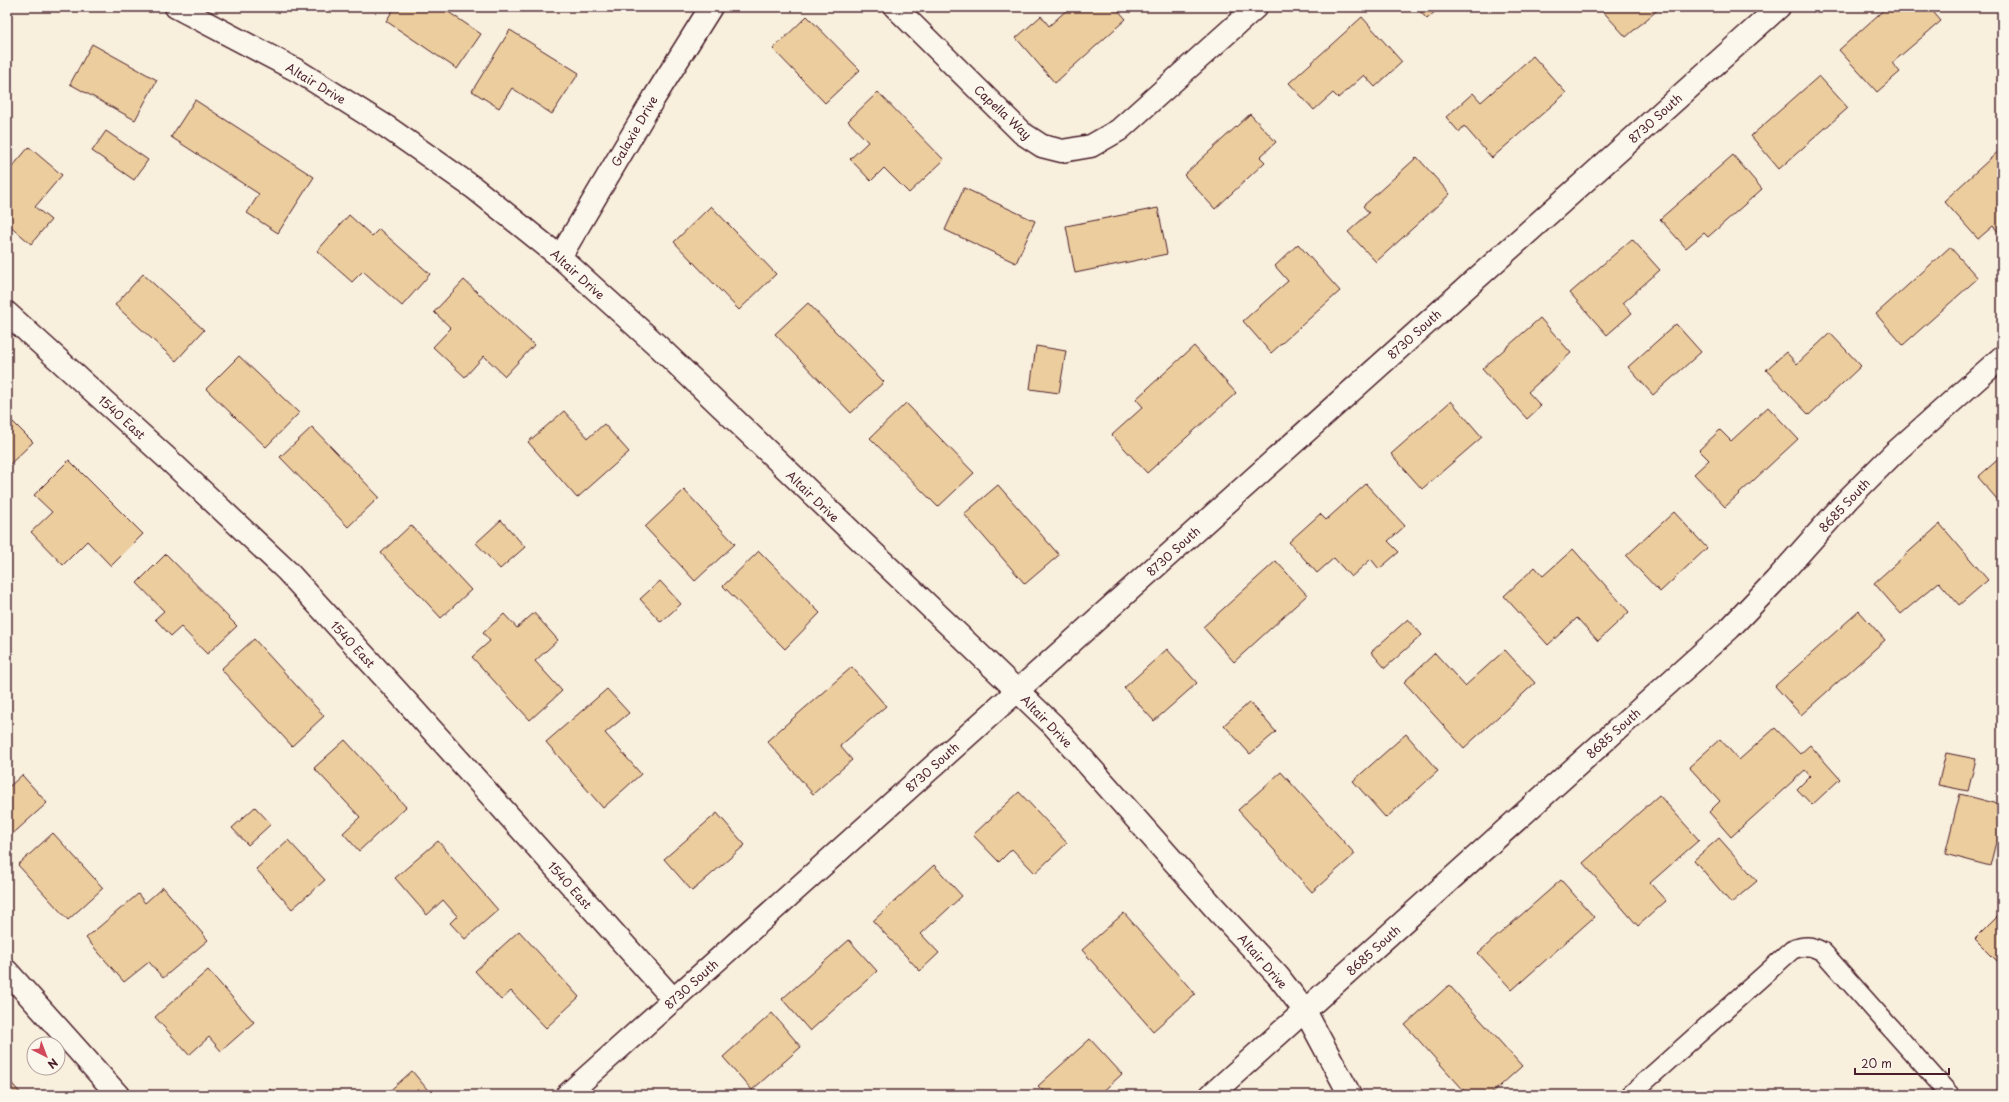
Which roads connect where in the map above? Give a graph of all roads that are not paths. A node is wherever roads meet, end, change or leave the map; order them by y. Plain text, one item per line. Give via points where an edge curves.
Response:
1 (176, 7) edge
2 (712, 7) edge
3 (895, 7) edge
4 (1256, 7) edge
5 (1779, 7) edge
6 (560, 258) junction
7 (7, 313) edge
8 (2002, 357) edge
9 (1018, 690) junction
10 (7, 971) edge
11 (674, 1000) junction
12 (1305, 1011) junction
13 (118, 1095) edge
14 (567, 1095) edge
15 (1211, 1095) edge
16 (1350, 1095) edge
17 (1630, 1095) edge
18 (1950, 1095) edge

1 - 6 street, Altair Drive via 298,70 387,128 474,188
2 - 6 street, Galaxie Drive via 654,98
3 - 4 street, Capella Way via 1022,133 1042,146 1062,151 1091,146 1119,130
5 - 9 street, 8730 South
6 - 9 street, Altair Drive via 659,347 980,657
7 - 11 street, 1540 East via 287,571
8 - 12 street, 8685 South via 1893,454 1849,498 1775,582 1730,628
9 - 11 street, 8730 South
9 - 12 street, Altair Drive via 1053,725 1278,976
10 - 13 street
11 - 14 street, 8730 South
12 - 15 street, 8685 South
12 - 16 street, Altair Drive
17 - 18 lane via 1792,950 1802,946 1813,946 1823,952

